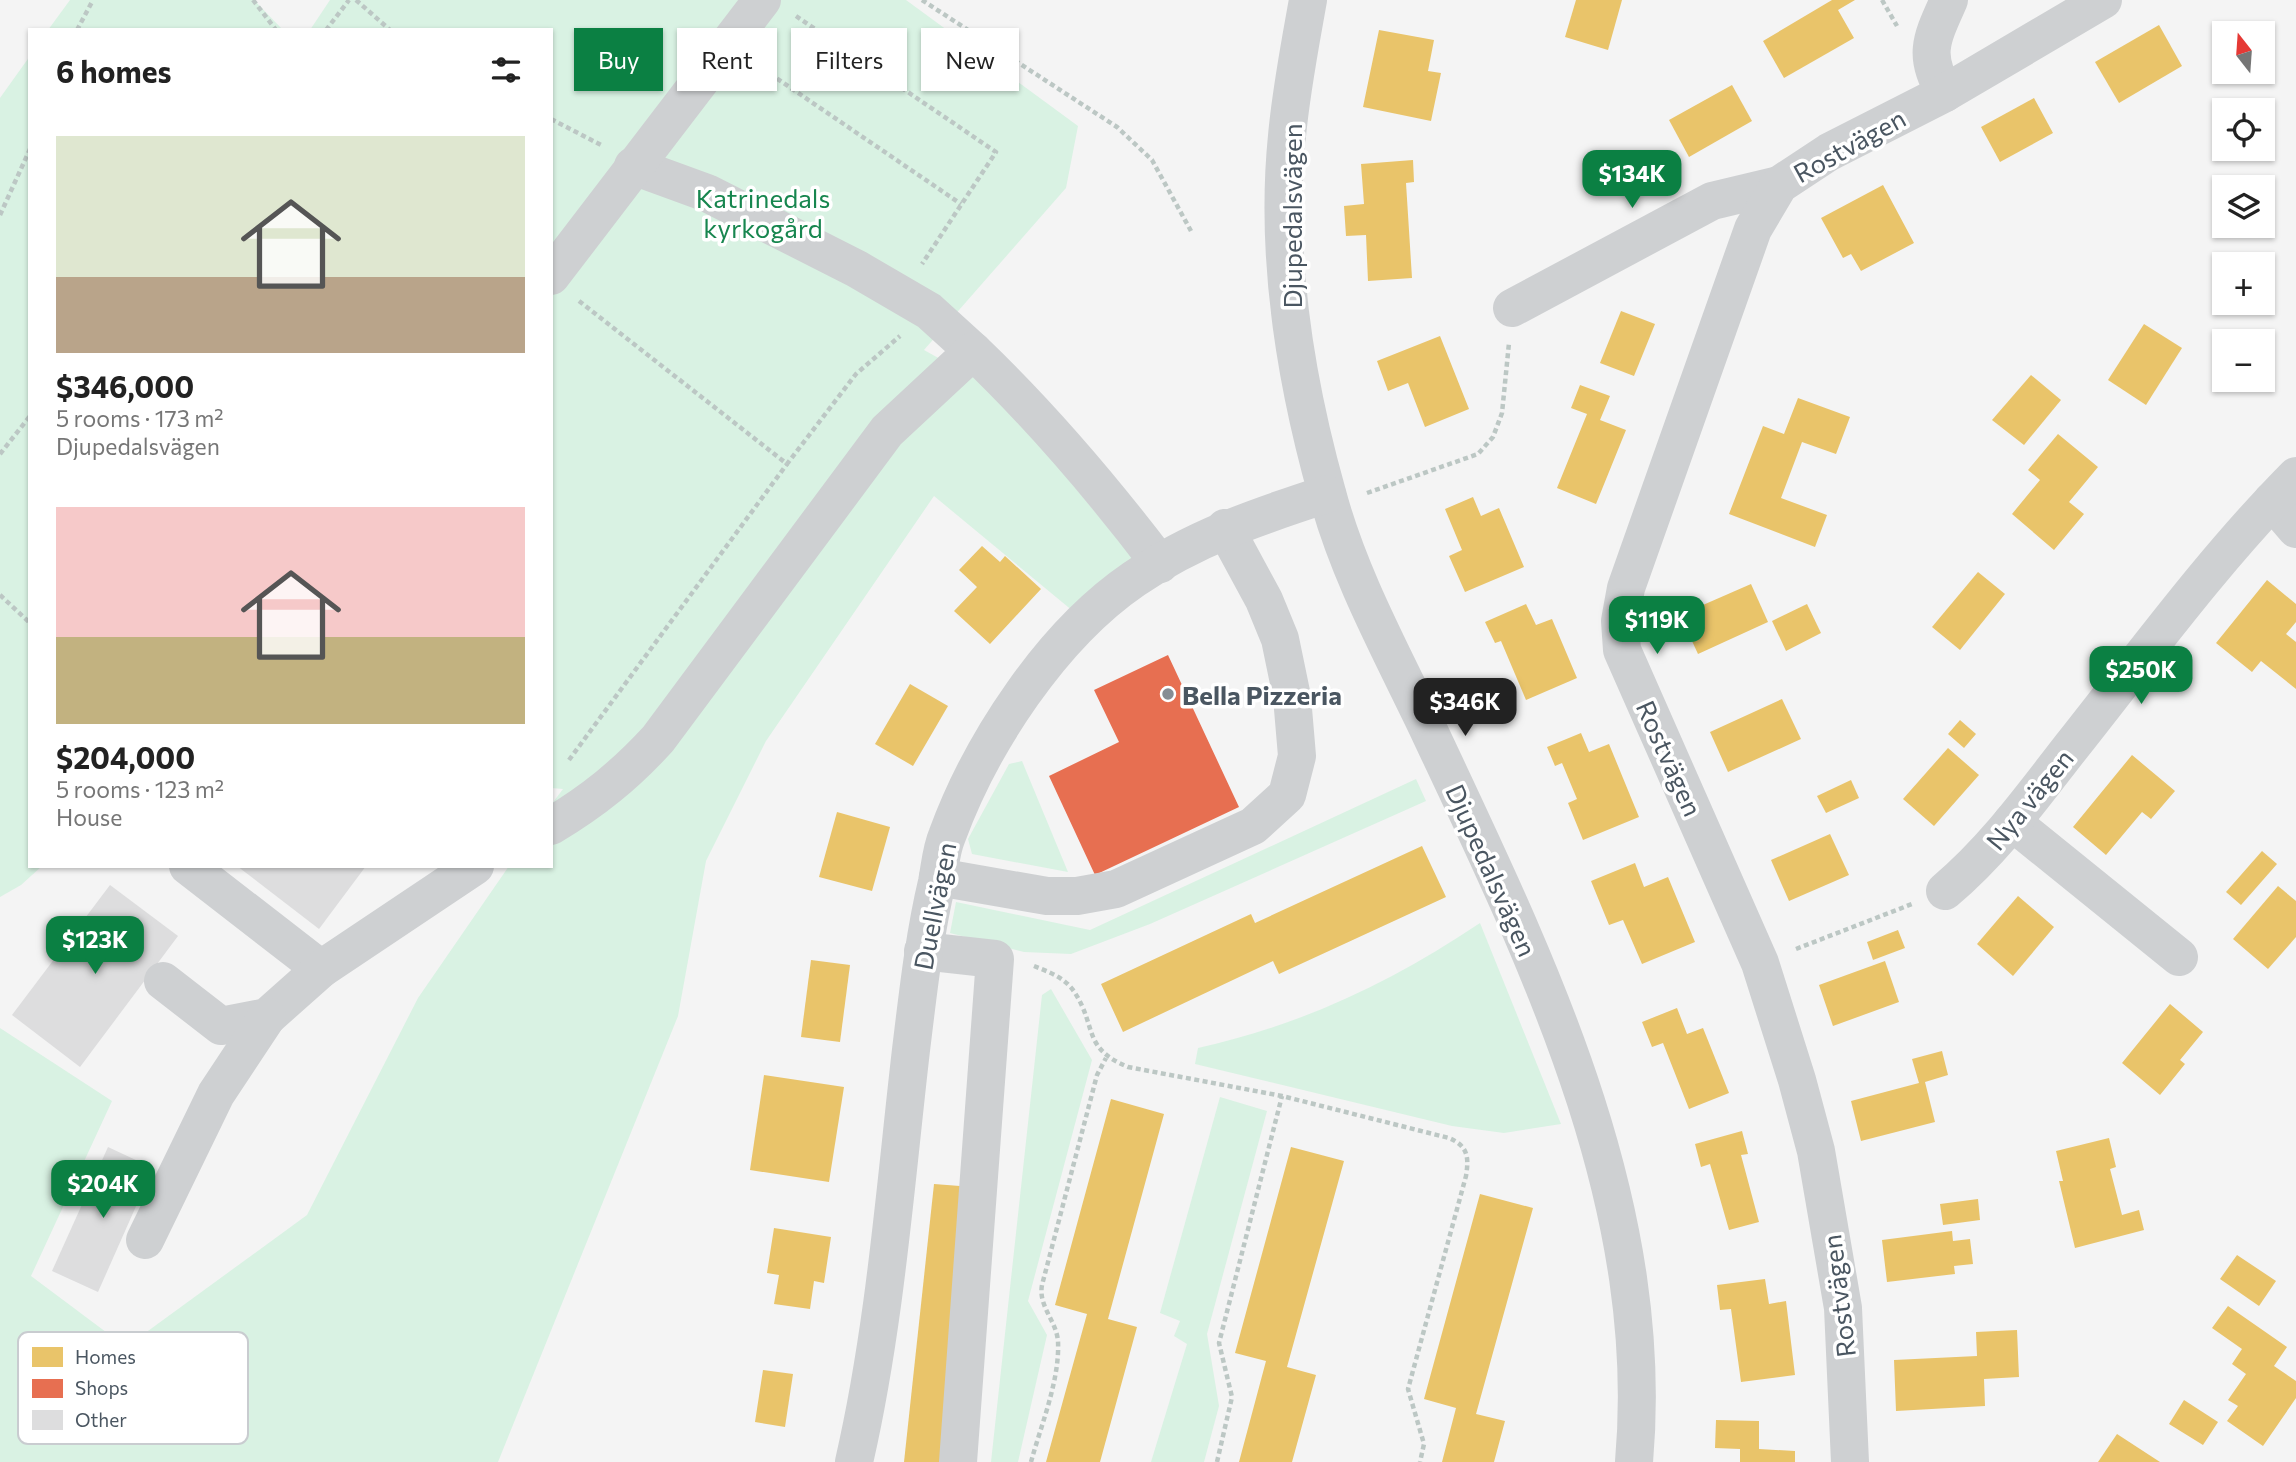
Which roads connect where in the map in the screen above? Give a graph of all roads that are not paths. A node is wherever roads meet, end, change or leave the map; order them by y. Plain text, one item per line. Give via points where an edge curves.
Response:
1 (1308, 0) edge
2 (1949, 0) edge
3 (2103, 0) edge
4 (778, 8) edge
5 (1945, 93) junction
6 (633, 166) junction
7 (1779, 185) junction
8 (562, 286) edge
9 (1512, 307) road end
10 (973, 351) junction
11 (2284, 488) edge
12 (1343, 495) junction
13 (1225, 528) junction
14 (2296, 529) edge
15 (1160, 564) junction
16 (2012, 822) junction
17 (553, 825) edge
18 (191, 868) edge
19 (472, 868) edge
20 (938, 877) junction
21 (1945, 891) road end
22 (923, 950) junction
23 (2179, 957) dead end
24 (321, 969) junction
25 (163, 981) dead end
26 (267, 1017) junction
27 (145, 1240) dead end
28 (854, 1462) edge
29 (958, 1462) edge
30 (1634, 1462) edge
31 (1850, 1462) edge

1 - 12 street, Djupedalsvägen via 1287,139 1291,324
2 - 5 street via 1931,40 1933,73
3 - 5 street, Rostvägen
4 - 6 street
5 - 7 street, Rostvägen via 1829,152
6 - 8 street
6 - 10 street via 707,193 916,303
7 - 9 street via 1712,201
7 - 31 street, Rostvägen via 1753,229 1626,588 1620,621 1622,650 1759,963 1800,1092 1816,1151 1843,1308
10 - 15 street via 1107,495
10 - 17 street via 887,431 658,739 596,799
11 - 14 street
11 - 16 street, Nya vägen via 2206,576
12 - 13 street, Duellvägen
12 - 30 street, Djupedalsvägen via 1361,582 1479,838 1558,1023 1592,1117 1616,1208 1630,1298 1637,1420
13 - 15 street, Duellvägen
13 - 20 street via 1280,639 1292,697 1297,756 1287,794 1253,826 1116,889 1077,896 1047,895
15 - 20 street, Duellvägen via 1100,606 1063,645 1002,724 946,837
16 - 21 street, Nya vägen via 1972,869
16 - 23 street
18 - 24 street
19 - 24 street
20 - 22 street, Duellvägen
22 - 28 street, Duellvägen via 883,1299
22 - 29 street via 995,959
24 - 26 street
25 - 26 street via 221,1026
26 - 27 street via 216,1094

